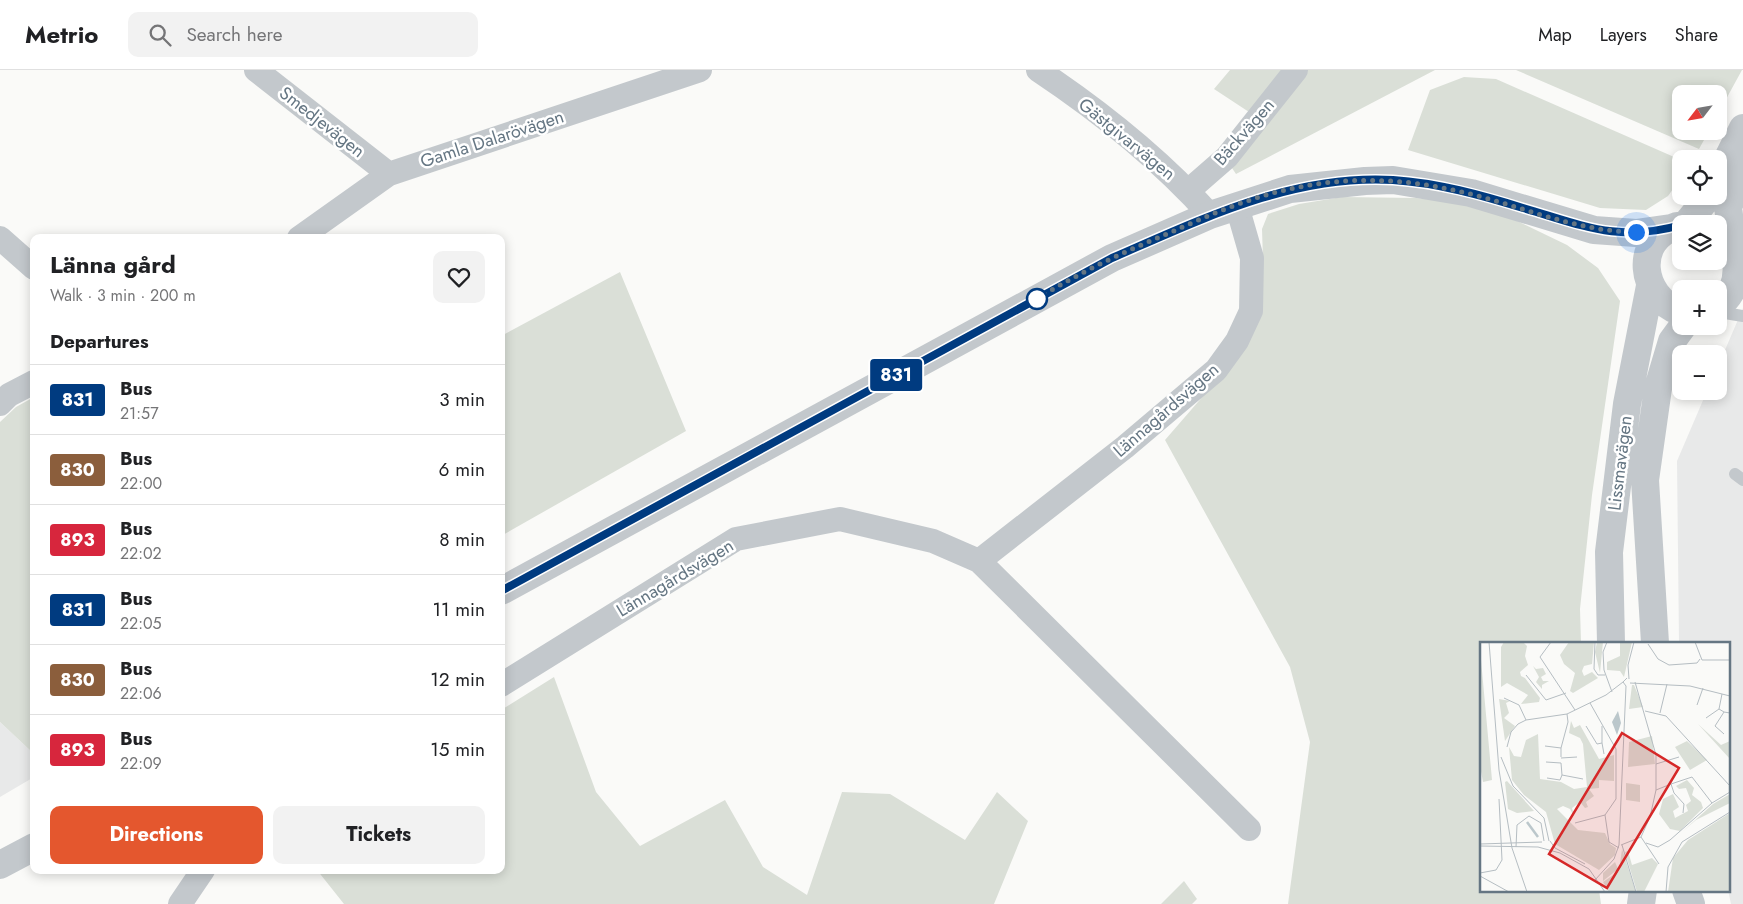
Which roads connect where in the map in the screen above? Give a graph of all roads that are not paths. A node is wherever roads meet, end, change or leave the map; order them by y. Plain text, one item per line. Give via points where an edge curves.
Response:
1 (256, 70) edge
2 (700, 70) edge
3 (1038, 70) edge
4 (1296, 70) edge
5 (1743, 128) edge
6 (1727, 160) edge
7 (1743, 172) edge
8 (388, 174) junction
9 (1188, 191) junction
10 (1701, 205) edge
11 (1237, 206) junction
12 (1210, 215) junction
13 (1692, 215) edge
14 (1672, 227) edge
15 (1594, 230) junction
16 (1672, 233) edge
17 (305, 234) edge
18 (0, 238) edge
19 (1733, 251) edge
20 (30, 264) edge
21 (1648, 278) junction
22 (1727, 296) edge
23 (1672, 309) edge
24 (1727, 313) edge
25 (1743, 316) edge
26 (1676, 335) edge
27 (30, 384) edge
28 (0, 404) edge
29 (979, 561) junction
30 (505, 589) edge
31 (1611, 642) edge
32 (1655, 642) edge
33 (505, 683) edge
34 (1249, 829) dead end
35 (30, 849) edge
36 (0, 865) edge
37 (199, 874) edge
38 (1687, 892) edge
39 (180, 904) edge
40 (1691, 904) edge

1 - 8 street, Smedjevägen
2 - 8 street, Gamla Dalarövägen
3 - 9 street, Gästgivarvägen via 1142,148
4 - 9 street, Bäckvägen via 1227,157
5 - 6 street
7 - 19 street via 1728,207
8 - 17 street, Gamla Dalarövägen
9 - 12 street, Gästgivarvägen
10 - 13 street, Lissmavägen
11 - 12 street
11 - 15 street via 1290,189 1393,180 1471,193
11 - 29 street, Lännagårdsvägen via 1252,258 1251,311 1237,341 1208,376 1125,447
12 - 30 street via 1112,258
14 - 15 street via 1636,232
15 - 21 street via 1624,247
16 - 21 street, Lissmavägen via 1653,245
18 - 20 street
19 - 22 street via 1738,275
21 - 23 street via 1657,298
21 - 31 street, Lissmavägen via 1627,404 1609,552
24 - 25 lane
26 - 32 street, Lissmavägen via 1658,388 1645,480
27 - 28 street via 9,395
29 - 33 street, Lännagårdsvägen via 933,541 840,519 736,539
29 - 34 street, Lännagårdsvägen
35 - 36 street
37 - 39 street
38 - 40 street

